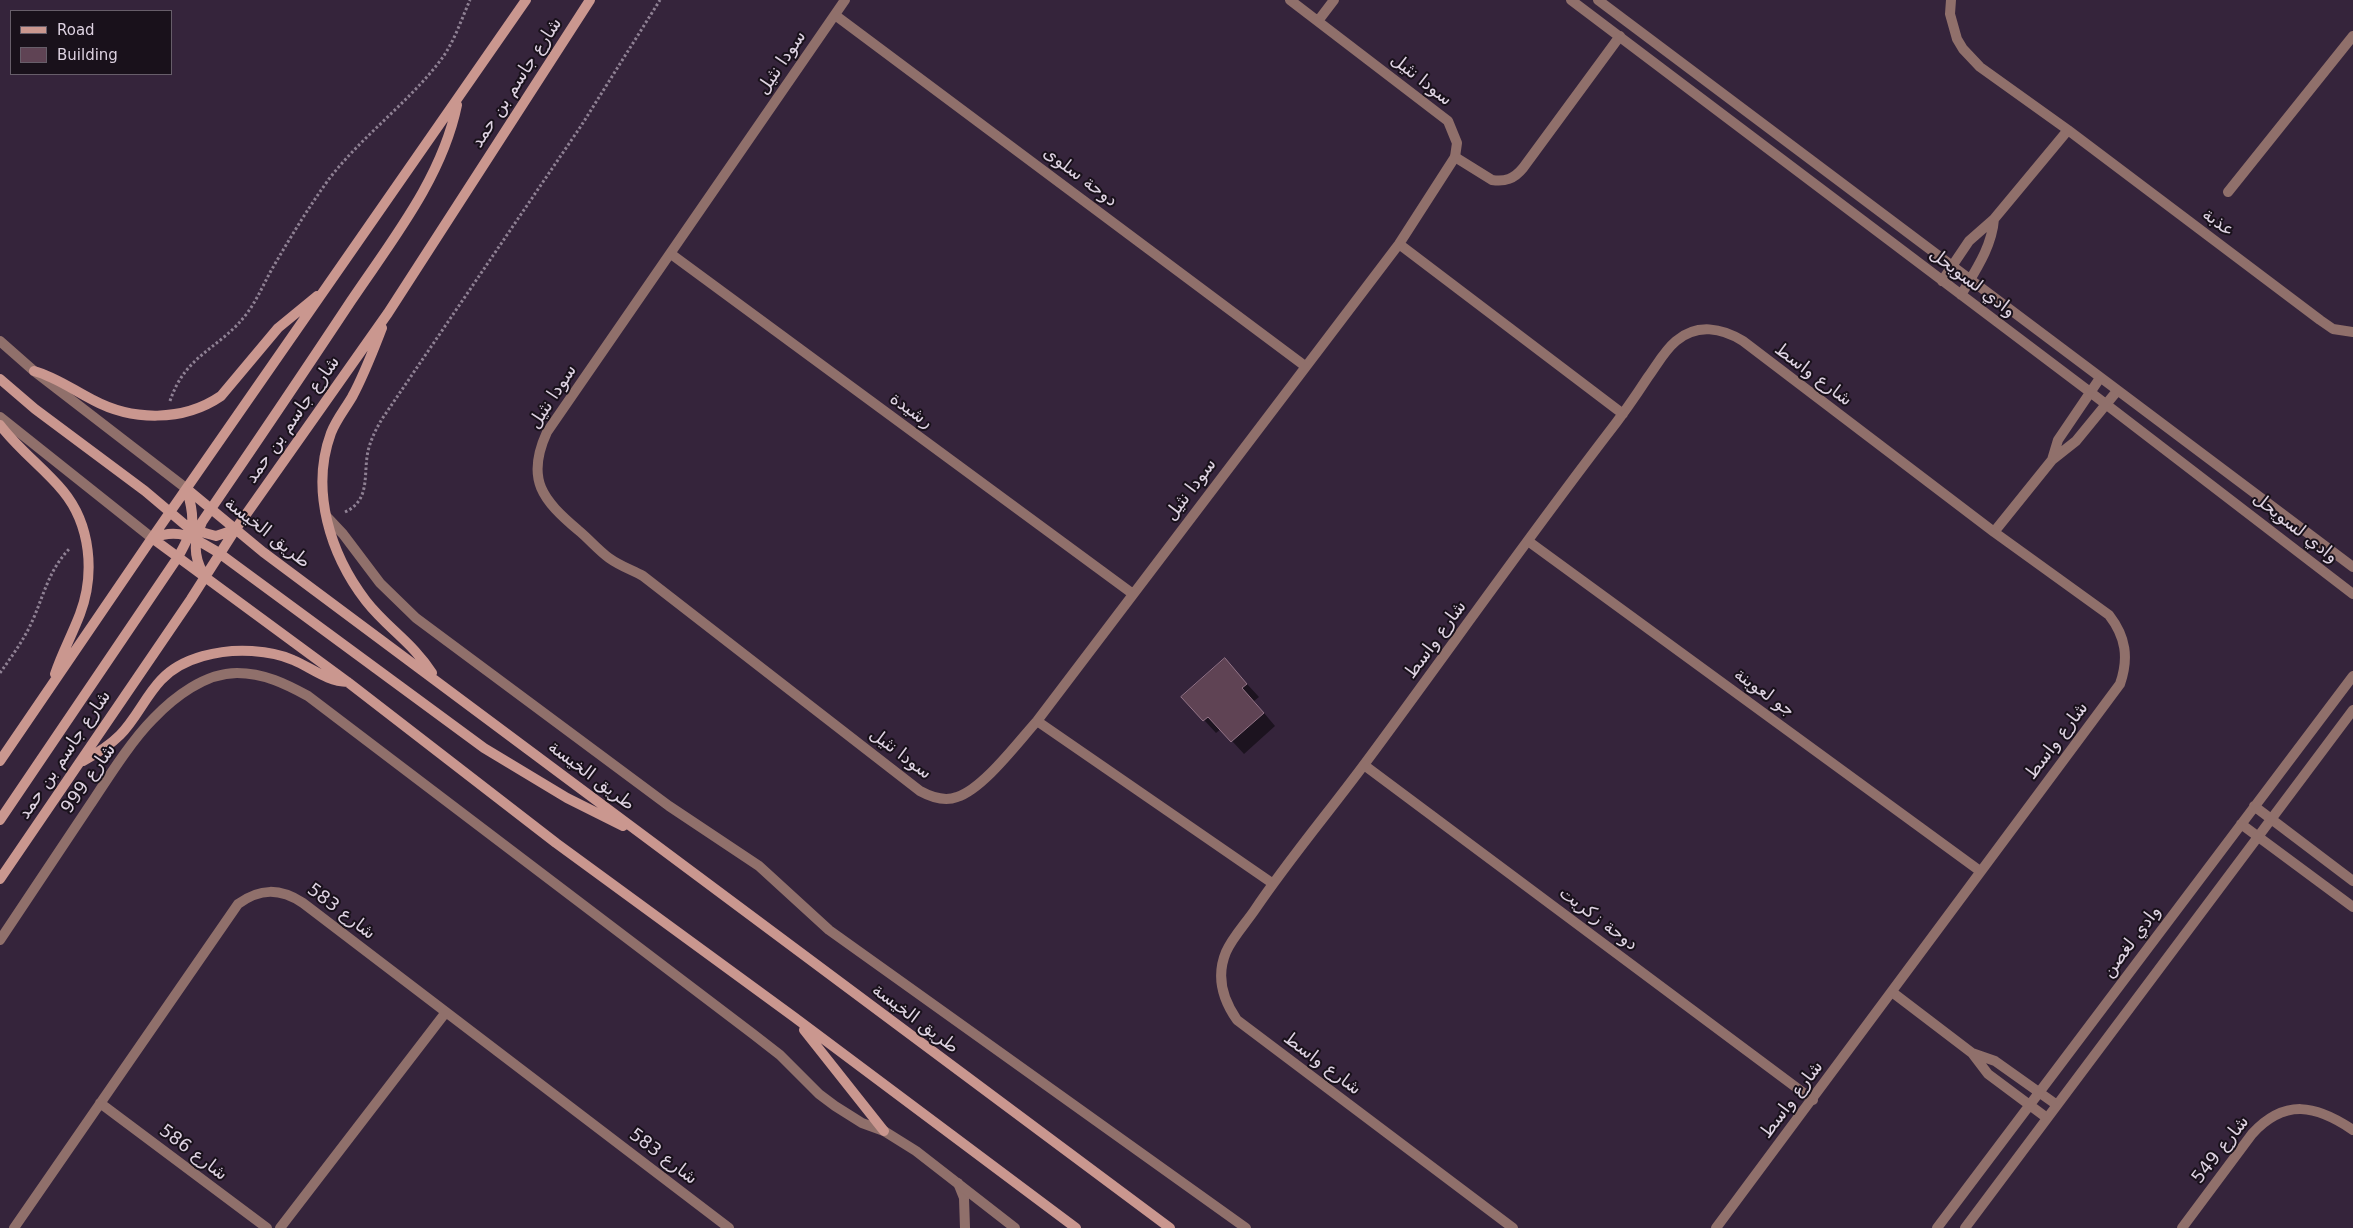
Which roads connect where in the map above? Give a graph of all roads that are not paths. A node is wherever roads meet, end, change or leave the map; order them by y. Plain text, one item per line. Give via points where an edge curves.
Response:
1 (526, 0) edge
2 (590, 0) edge
3 (845, 0) edge
4 (1290, 0) edge
5 (1334, 0) edge
6 (1571, 0) edge
7 (1598, 0) edge
8 (1951, 0) edge
9 (835, 15) junction
10 (1318, 21) junction
11 (1620, 36) junction
12 (2353, 36) edge
13 (458, 99) junction
14 (2068, 130) junction
15 (1455, 157) junction
16 (2228, 192) dead end
17 (1994, 219) junction
18 (1399, 244) junction
19 (671, 254) junction
20 (1952, 265) junction
21 (1971, 279) junction
22 (1942, 281) junction
23 (326, 289) junction
24 (1961, 295) junction
25 (388, 313) junction
26 (2353, 332) edge
27 (0, 341) edge
28 (1305, 366) junction
29 (34, 371) junction
30 (2100, 378) junction
31 (0, 379) edge
32 (2118, 391) junction
33 (2090, 392) junction
34 (2107, 405) junction
35 (1623, 414) junction
36 (0, 417) edge
37 (0, 425) edge
38 (2052, 460) junction
39 (187, 489) junction
40 (210, 510) junction
41 (170, 512) junction
42 (327, 518) junction
43 (235, 530) junction
44 (1994, 532) junction
45 (194, 534) junction
46 (152, 538) junction
47 (1528, 541) junction
48 (219, 554) junction
49 (178, 557) junction
50 (2353, 567) edge
51 (206, 576) junction
52 (1133, 594) junction
53 (2353, 594) edge
54 (2353, 676) edge
55 (435, 679) junction
56 (350, 682) junction
57 (50, 687) junction
58 (2353, 710) edge
59 (1037, 721) junction
60 (0, 761) edge
61 (80, 763) junction
62 (1364, 765) junction
63 (2254, 806) junction
64 (2270, 818) junction
65 (0, 820) edge
66 (2241, 824) junction
67 (2257, 836) junction
68 (648, 839) junction
69 (1980, 871) junction
70 (0, 879) edge
71 (2353, 881) edge
72 (1272, 883) junction
73 (2353, 907) edge
74 (0, 940) edge
75 (1892, 992) junction
76 (446, 1012) junction
77 (794, 1017) junction
78 (1972, 1053) junction
79 (2040, 1093) junction
80 (1813, 1100) junction
81 (100, 1103) junction
82 (2057, 1105) junction
83 (2030, 1106) junction
84 (2046, 1118) junction
85 (2353, 1130) edge
86 (884, 1131) junction
87 (958, 1183) junction
88 (14, 1228) edge
89 (267, 1228) edge
90 (280, 1228) edge
91 (729, 1228) edge
92 (965, 1228) edge
93 (1015, 1228) edge
94 (1076, 1228) edge
95 (1170, 1228) edge
96 (1246, 1228) edge
97 (1513, 1228) edge
98 (1716, 1228) edge
99 (1937, 1228) edge
100 (1965, 1228) edge
101 (2182, 1228) edge

1 - 13 main road
2 - 25 main road, شارع جاسم بن حمد
3 - 9 street, سودا نثيل
4 - 10 street, سودا نثيل
5 - 10 street
6 - 11 street, وادي لسويحل
7 - 20 street, وادي لسويحل
8 - 14 street, عذبة via 1950,14 1957,38 1971,59
9 - 19 street, سودا نثيل
9 - 28 street, دوحة سلوى
10 - 15 street, سودا نثيل via 1448,121 1457,143
11 - 15 street via 1513,178 1492,180
11 - 22 street, وادي لسويحل
12 - 16 street
13 - 23 main road
13 - 40 main road via 441,158 405,222
14 - 17 street
14 - 26 street, عذبة via 2320,320 2333,329
15 - 18 street, سودا نثيل
17 - 20 street via 1969,240
17 - 21 street via 1988,246
18 - 28 street, سودا نثيل
18 - 35 street
19 - 52 street, رشيدة
19 - 59 street, سودا نثيل via 547,432 537,462 538,479 552,507 610,558 643,576 930,796 947,799 968,792
20 - 21 street, وادي لسويحل
20 - 22 street
21 - 24 street
21 - 30 street, وادي لسويحل
22 - 24 street, وادي لسويحل
23 - 29 main road via 278,328 221,396 180,413 128,415
23 - 39 main road
24 - 33 street, وادي لسويحل
25 - 42 main road via 364,373 339,416 327,446 322,486
25 - 43 main road, شارع جاسم بن حمد
27 - 29 street, طريق الخيسة
28 - 52 street, سودا نثيل
29 - 39 street, طريق الخيسة
30 - 32 street, وادي لسويحل
30 - 33 street
31 - 41 main road
32 - 34 street
32 - 50 street, وادي لسويحل
33 - 34 street, وادي لسويحل
33 - 38 street via 2058,440
34 - 38 street via 2076,441
34 - 53 street, وادي لسويحل
35 - 44 street, شارع واسط via 1676,341 1688,333 1716,329 1730,334
35 - 47 street, شارع واسط
36 - 46 street
37 - 57 main road via 62,491 74,507 87,541 87,587 80,614 63,648
38 - 44 street
39 - 40 main road, طريق الخيسة
39 - 41 main road
39 - 45 main road via 194,515
40 - 43 main road, طريق الخيسة
40 - 45 main road
41 - 45 main road
41 - 46 main road
42 - 55 main road via 336,546 356,586 379,617 421,655
42 - 96 street, طريق الخيسة via 380,583 423,623 669,806 759,866 829,930
43 - 45 main road via 216,536
43 - 48 main road, شارع جاسم بن حمد
43 - 55 main road, طريق الخيسة
44 - 69 street, شارع واسط via 2109,615 2119,627 2127,656 2120,684
45 - 46 main road via 172,532
45 - 48 main road
45 - 49 main road
45 - 51 main road via 194,552
46 - 49 main road
46 - 57 main road
47 - 62 street, شارع واسط
47 - 69 street, جو لعوينة
48 - 51 main road, شارع جاسم بن حمد
48 - 68 main road via 484,748 568,798
49 - 51 main road
49 - 65 main road
51 - 56 main road
51 - 61 main road, شارع جاسم بن حمد
52 - 59 street, سودا نثيل
54 - 63 street, وادي لغصن
55 - 68 main road, طريق الخيسة
56 - 61 main road via 329,679 294,660 271,653 237,651 198,658 161,680 120,735
56 - 77 main road via 556,843
57 - 60 main road
58 - 64 street, وادي لغصن
59 - 72 street
61 - 70 main road, شارع جاسم بن حمد
62 - 72 street, شارع واسط
62 - 80 street, دوحة زكريت
63 - 64 street
63 - 66 street, وادي لغصن
64 - 67 street, وادي لغصن
64 - 71 street
66 - 67 street
66 - 79 street, وادي لغصن
67 - 73 street
67 - 82 street, وادي لغصن
68 - 95 main road, طريق الخيسة
69 - 75 street, شارع واسط
72 - 97 street, شارع واسط via 1226,951 1221,969 1227,1006 1237,1020
74 - 86 street, شارع 999 via 108,778 152,719 185,690 203,682 236,673 258,675 280,681 308,696 760,1040 824,1098 849,1116
75 - 78 street
75 - 80 street, شارع واسط
76 - 81 street, شارع 583 via 291,895 263,892 238,904
76 - 90 street
76 - 91 street, شارع 583
77 - 86 main road
77 - 94 main road
78 - 79 street via 1995,1061
78 - 83 street via 1988,1074
79 - 82 street
79 - 83 street, وادي لغصن
80 - 98 street, شارع واسط
81 - 88 street, شارع 583
81 - 89 street, شارع 586
82 - 84 street, وادي لغصن
83 - 84 street
83 - 99 street, وادي لغصن
84 - 100 street, وادي لغصن
85 - 101 street, شارع 549 via 2320,1112 2297,1109 2275,1114 2252,1134
86 - 87 street
87 - 92 street via 964,1198
87 - 93 street

